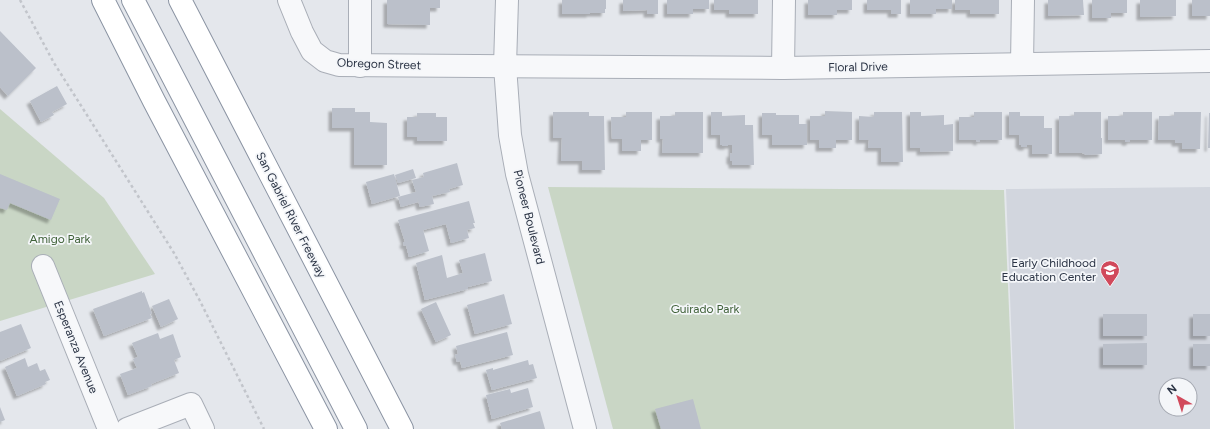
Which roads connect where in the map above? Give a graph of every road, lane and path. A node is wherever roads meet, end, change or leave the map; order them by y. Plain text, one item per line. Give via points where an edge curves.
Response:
1 (20, 0) edge
2 (103, 0) edge
3 (133, 0) edge
4 (146, 0) edge
5 (180, 0) edge
6 (289, 0) edge
7 (360, 0) edge
8 (507, 0) edge
9 (784, 0) edge
10 (1023, 0) edge
11 (1210, 61) edge
12 (1022, 64) junction
13 (360, 66) junction
14 (505, 66) junction
15 (784, 68) junction
16 (43, 266) dead end
17 (298, 377) junction
18 (109, 429) edge
19 (126, 429) edge
20 (203, 429) edge
21 (264, 429) edge
22 (317, 429) edge
23 (326, 429) edge
24 (356, 429) edge
25 (369, 429) edge
26 (402, 429) edge
27 (585, 429) edge

1 - 21 path via 54,63 174,253
2 - 17 highway
3 - 24 highway
4 - 25 highway
5 - 26 highway, San Gabriel River Freeway
6 - 13 street, Obregon Street via 312,51 325,61
7 - 13 street
8 - 14 street, Pioneer Boulevard
9 - 15 street
10 - 12 street
11 - 12 street, Floral Drive
12 - 15 street, Floral Drive
13 - 14 street, Obregon Street
14 - 15 street, Floral Drive
14 - 27 street, Pioneer Boulevard via 510,135 517,174
16 - 18 street, Esperanza Avenue
17 - 22 highway
17 - 23 highway
19 - 20 street via 191,404

